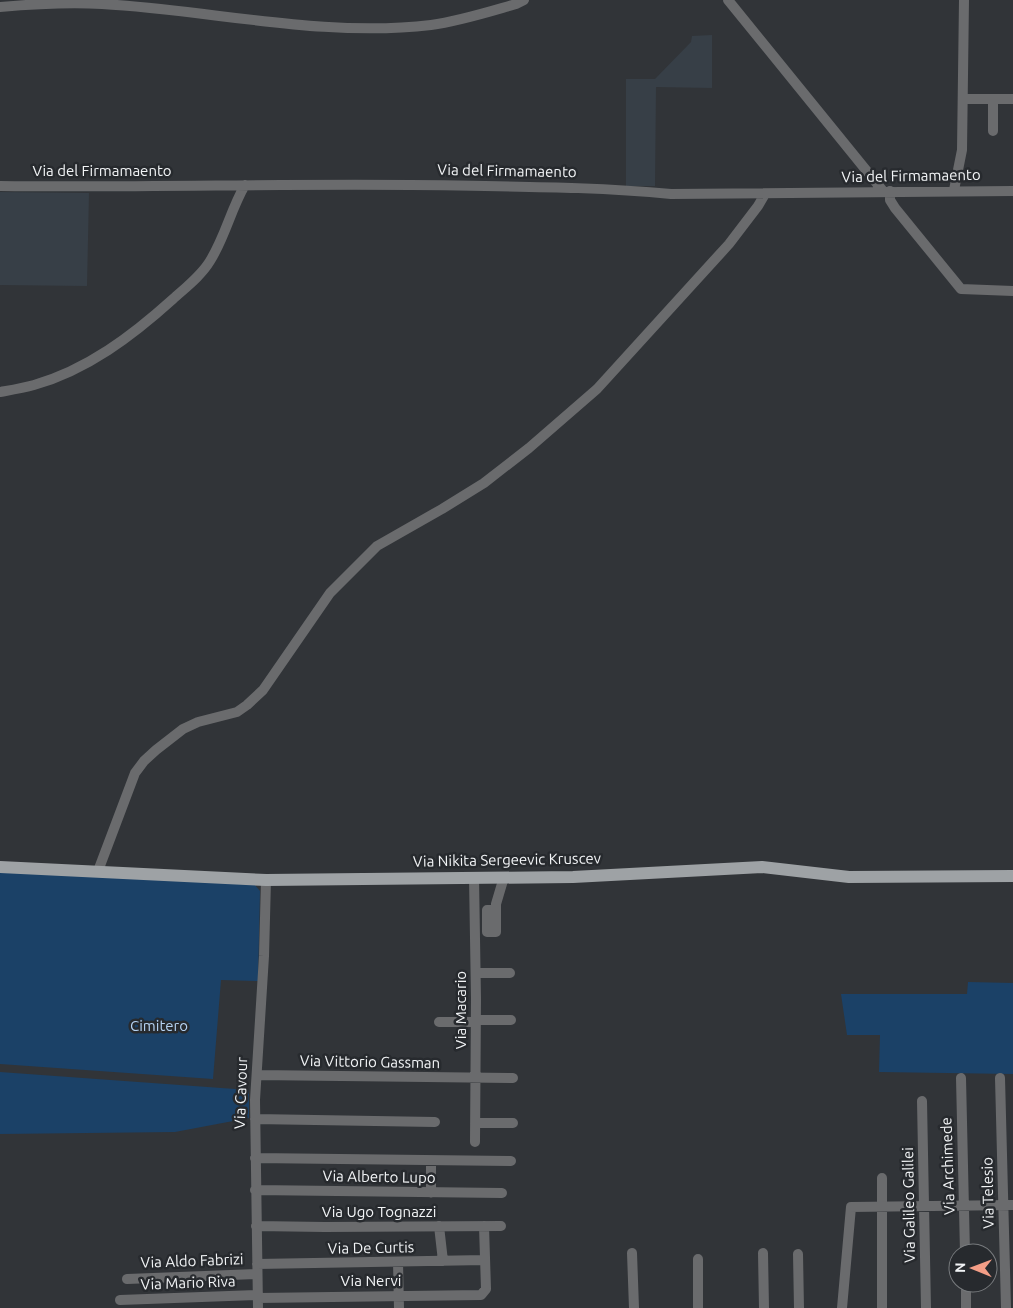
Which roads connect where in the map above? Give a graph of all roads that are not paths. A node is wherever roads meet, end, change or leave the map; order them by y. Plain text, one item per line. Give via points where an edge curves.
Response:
1 (524, 0) edge
2 (728, 0) edge
3 (964, 0) edge
4 (0, 6) edge
5 (964, 99) junction
6 (994, 99) junction
7 (1013, 99) edge
8 (992, 131) dead end
9 (245, 185) junction
10 (0, 186) edge
11 (954, 190) junction
12 (1013, 190) edge
13 (886, 191) junction
14 (765, 194) junction
15 (1013, 291) edge
16 (0, 392) edge
17 (0, 867) edge
18 (98, 871) junction
19 (1013, 876) edge
20 (474, 877) junction
21 (504, 877) junction
22 (266, 880) junction
23 (474, 928) junction
24 (476, 973) junction
25 (510, 973) dead end
26 (511, 1020) dead end
27 (476, 1021) junction
28 (439, 1022) dead end
29 (256, 1075) junction
30 (476, 1078) junction
31 (513, 1078) dead end
32 (961, 1078) dead end
33 (1000, 1078) dead end
34 (922, 1101) dead end
35 (255, 1120) junction
36 (435, 1122) dead end
37 (475, 1123) junction
38 (513, 1123) dead end
39 (474, 1142) dead end
40 (255, 1158) junction
41 (431, 1160) junction
42 (511, 1161) dead end
43 (882, 1178) dead end
44 (255, 1190) junction
45 (431, 1193) junction
46 (502, 1193) dead end
47 (964, 1205) junction
48 (1008, 1205) edge
49 (882, 1206) junction
50 (924, 1206) junction
51 (256, 1226) junction
52 (439, 1226) junction
53 (484, 1226) junction
54 (501, 1226) dead end
55 (965, 1243) edge
56 (763, 1252) dead end
57 (632, 1253) dead end
58 (798, 1254) dead end
59 (698, 1259) dead end
60 (485, 1260) junction
61 (398, 1262) junction
62 (443, 1262) junction
63 (257, 1269) junction
64 (127, 1278) dead end
65 (966, 1293) edge
66 (399, 1296) junction
67 (120, 1300) dead end
68 (258, 1300) edge
69 (399, 1308) edge
70 (634, 1308) edge
71 (698, 1308) edge
72 (764, 1308) edge
73 (799, 1308) edge
74 (842, 1308) edge
75 (882, 1308) edge
76 (926, 1308) edge
77 (966, 1308) edge
78 (1006, 1308) edge

1 - 4 street via 459,20 404,27 280,24 104,4
2 - 13 street
3 - 5 street
5 - 6 street
5 - 11 street via 962,150
6 - 7 street
6 - 8 street
9 - 10 street, Via del Firmamaento
9 - 14 street, Via del Firmamaento via 408,184 621,189 671,194
9 - 16 street via 210,262 150,319 105,353 73,370 35,385
11 - 12 street, Via del Firmamaento
11 - 13 street, Via del Firmamaento
13 - 14 street, Via del Firmamaento
13 - 15 street via 895,208 961,289
14 - 18 street via 729,244 597,389 484,483 377,546 330,593 263,690 247,706 183,729 144,761 135,773
17 - 18 main road, Via Nikita Sergeevic Kruscev
18 - 22 main road, Via Nikita Sergeevic Kruscev
19 - 21 main road, Via Nikita Sergeevic Kruscev via 849,877 762,867
20 - 21 main road, Via Nikita Sergeevic Kruscev
20 - 22 main road, Via Nikita Sergeevic Kruscev
20 - 23 street, Via Macario
21 - 23 street via 496,910 487,910 487,928
22 - 29 street, Via Cavour
23 - 24 street, Via Macario
24 - 25 street
24 - 27 street, Via Macario
26 - 27 street
27 - 28 street
27 - 30 street, Via Macario
29 - 30 street, Via Vittorio Gassman
29 - 35 street, Via Cavour
30 - 31 street, Via Vittorio Gassman
30 - 37 street, Via Macario
32 - 47 street, Via Archimede
33 - 48 street, Via Telesio
34 - 50 street, Via Galileo Galilei
35 - 36 street
35 - 40 street, Via Cavour
37 - 38 street
37 - 39 street, Via Macario
40 - 41 street
40 - 44 street, Via Cavour
41 - 42 street
41 - 45 street
43 - 49 street
44 - 45 street, Via Alberto Lupo
44 - 51 street, Via Cavour
45 - 46 street, Via Alberto Lupo
47 - 48 street
47 - 50 street
47 - 55 street, Via Archimede
48 - 78 street, Via Telesio
49 - 50 street
49 - 74 street via 851,1207
49 - 75 street
50 - 76 street, Via Galileo Galilei
51 - 52 street, Via Ugo Tognazzi
51 - 63 street, Via Cavour
52 - 53 street, Via Ugo Tognazzi
52 - 62 street
53 - 54 street, Via Ugo Tognazzi
53 - 60 street
56 - 72 street
57 - 70 street
58 - 73 street
59 - 71 street
60 - 62 street, Via De Curtis
60 - 66 street, Via Nervi via 486,1289 481,1295
61 - 62 street, Via De Curtis
61 - 63 street, Via De Curtis
61 - 66 street
63 - 64 street, Via Aldo Fabrizi
63 - 68 street, Via Cavour
65 - 77 street
66 - 68 street, Via Nervi
66 - 69 street
67 - 68 street, Via Mario Riva

